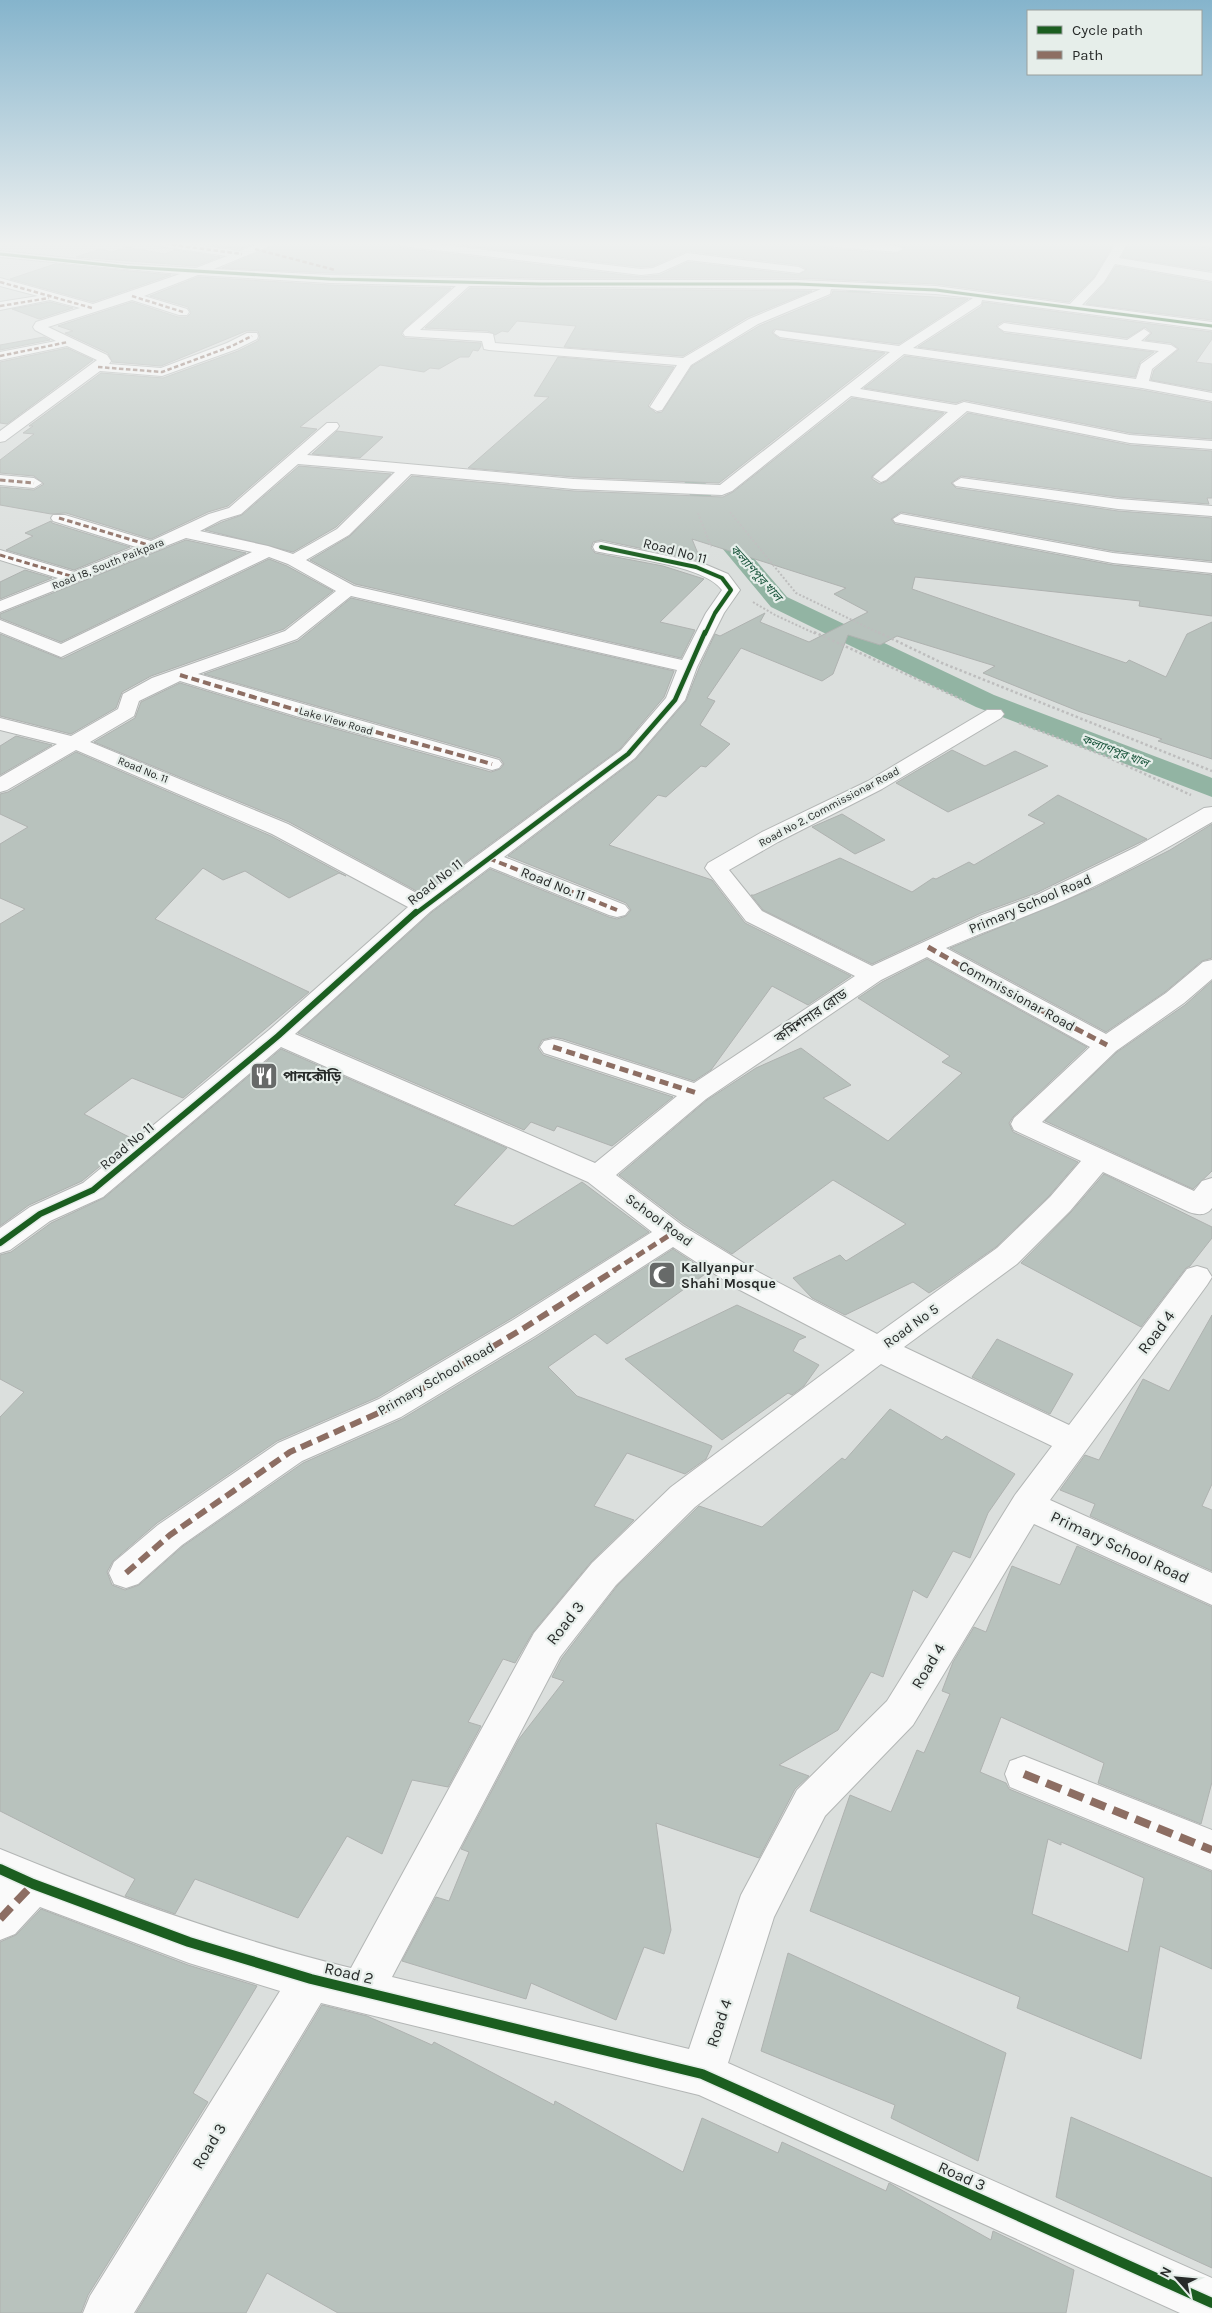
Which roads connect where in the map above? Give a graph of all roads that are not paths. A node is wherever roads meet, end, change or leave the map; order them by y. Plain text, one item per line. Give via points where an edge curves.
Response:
1 (25, 351) edge
2 (87, 351) edge
3 (219, 351) edge
4 (551, 351) edge
5 (702, 351) edge
6 (900, 351) edge
7 (908, 351) edge
8 (1168, 351) edge
9 (0, 356) edge
10 (686, 362) junction
11 (98, 367) junction
12 (1142, 384) junction
13 (850, 392) junction
14 (1212, 397) edge
15 (657, 408) dead end
16 (959, 410) junction
17 (332, 426) dead end
18 (0, 438) edge
19 (1212, 445) edge
20 (297, 459) junction
21 (407, 469) junction
22 (881, 478) dead end
23 (0, 480) edge
24 (34, 483) dead end
25 (961, 483) dead end
26 (1212, 511) edge
27 (59, 518) dead end
28 (901, 520) dead end
29 (185, 533) junction
30 (152, 546) junction
31 (601, 547) dead end
32 (268, 551) junction
33 (0, 555) edge
34 (294, 560) junction
35 (1212, 568) edge
36 (74, 577) junction
37 (348, 590) junction
38 (0, 607) edge
39 (0, 626) edge
40 (688, 666) junction
41 (180, 675) junction
42 (994, 714) dead end
43 (0, 724) edge
44 (75, 743) junction
45 (492, 764) dead end
46 (0, 786) edge
47 (210, 799) joint
48 (1212, 813) edge
49 (488, 858) junction
50 (423, 906) junction
51 (618, 910) dead end
52 (928, 947) junction
53 (1212, 966) edge
54 (872, 975) junction
55 (278, 1036) junction
56 (1107, 1045) junction
57 (553, 1047) dead end
58 (697, 1093) junction
59 (1099, 1158) junction
60 (598, 1174) junction
61 (1212, 1188) edge
62 (673, 1233) junction
63 (0, 1243) edge
64 (1197, 1276) dead end
65 (879, 1349) junction
66 (1074, 1442) junction
67 (1027, 1505) junction
68 (126, 1573) dead end
69 (1212, 1590) edge
70 (1024, 1774) dead end
71 (1212, 1850) edge
72 (16, 1876) edge
73 (0, 1919) edge
74 (311, 1978) junction
75 (362, 1990) junction
76 (702, 2074) junction
77 (1212, 2303) edge
78 (107, 2313) edge

1 - 9 street
2 - 11 street via 102,358 104,361
3 - 11 street via 162,372
4 - 10 street
5 - 10 street
6 - 13 street
7 - 12 street
8 - 12 street via 1146,367
10 - 15 street
11 - 18 street
12 - 14 street
13 - 16 street
13 - 21 street via 727,488 712,491 574,484
16 - 19 street via 964,406 1130,439
16 - 22 street
17 - 20 street, Road 18, South Paikpara
20 - 21 street
20 - 29 street, Road 18, South Paikpara via 235,511 215,517
21 - 34 street via 343,532
23 - 24 street
25 - 26 street via 1108,503
27 - 30 street
28 - 35 street via 1113,558
29 - 30 street, Road 18, South Paikpara
29 - 32 street
30 - 36 street, Road 18, South Paikpara
31 - 40 street, Road No 11 via 696,567 722,578 731,590 715,612
32 - 34 street
32 - 39 street via 60,651
33 - 36 street
34 - 37 street
36 - 38 street, Road 18, South Paikpara
37 - 40 street
37 - 41 street via 291,635
40 - 49 street, Road No 11 via 674,700 628,754
41 - 44 street via 130,698 126,712
41 - 45 street, Lake View Road
42 - 54 street, Road No 2, Commissionar Road via 875,785 716,868 754,916
43 - 44 street, Road No. 11
44 - 46 street
44 - 47 street, Road No. 11
47 - 50 street, Road No 11 via 280,829
48 - 52 street, Primary School Road via 1144,852 1045,900
49 - 50 street, Road No 11
49 - 51 street, Road No. 11
50 - 55 street, Road No 11
52 - 54 street, Primary School Road
52 - 56 street, Commissionar Road
53 - 56 street via 1175,998
54 - 58 street, কমিশনার রোড
55 - 60 street
55 - 63 street, Road No 11 via 93,1190 40,1214
56 - 59 street via 1024,1124
57 - 58 street
58 - 60 street, কমিশনার রোড
59 - 61 street via 1199,1205
59 - 65 street, Road No 5 via 1060,1204 1007,1256
60 - 62 street, School Road
62 - 65 street, School Road via 749,1281
62 - 68 street, Primary School Road via 390,1408 290,1452 170,1535
64 - 66 street, Road 4
65 - 66 street, Road No 5
65 - 75 street, Road 3 via 682,1497 604,1574 547,1645
66 - 67 street, Road 4
67 - 69 street, Primary School Road
67 - 76 street, Road 4 via 900,1713 811,1803 756,1910
70 - 71 street
72 - 73 street
72 - 74 street, Road 2 via 189,1942
74 - 75 street, Road 2
74 - 78 street, Road 3
75 - 76 street, Road 2
76 - 77 street, Road 3

